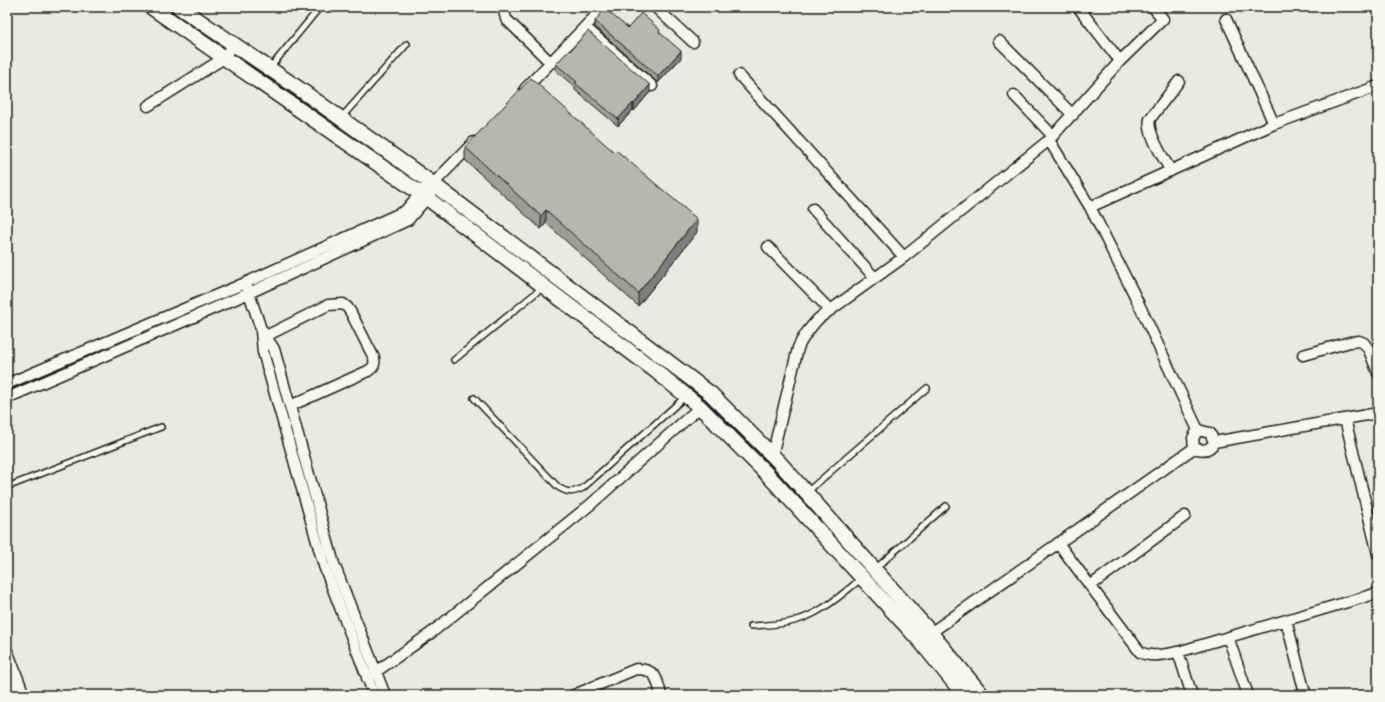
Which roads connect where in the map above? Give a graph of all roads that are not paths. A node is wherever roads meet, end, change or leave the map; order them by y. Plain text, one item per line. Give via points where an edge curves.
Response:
1 (151, 7) edge
2 (179, 7) edge
3 (320, 7) edge
4 (506, 7) edge
5 (604, 7) edge
6 (655, 7) edge
7 (1078, 7) edge
8 (1152, 7) edge
9 (1226, 19) dead end
10 (585, 27) junction
11 (998, 41) dead end
12 (692, 42) dead end
13 (234, 44) junction
14 (407, 44) dead end
15 (224, 58) junction
16 (1120, 61) junction
17 (551, 63) junction
18 (269, 69) junction
19 (739, 75) dead end
20 (1180, 81) dead end
21 (652, 86) dead end
22 (1378, 86) edge
23 (1014, 95) dead end
24 (519, 96) edge
25 (148, 106) dead end
26 (1073, 114) junction
27 (340, 118) junction
28 (1274, 124) junction
29 (481, 134) edge
30 (1051, 138) junction
31 (1171, 171) junction
32 (433, 184) junction
33 (423, 196) junction
34 (1090, 207) junction
35 (813, 209) dead end
36 (768, 247) dead end
37 (904, 257) junction
38 (875, 278) junction
39 (544, 286) junction
40 (247, 288) junction
41 (830, 310) junction
42 (264, 332) junction
43 (1303, 355) dead end
44 (454, 360) dead end
45 (1378, 373) edge
46 (7, 384) edge
47 (927, 388) dead end
48 (686, 396) junction
49 (7, 398) edge
50 (474, 398) dead end
51 (290, 406) junction
52 (700, 407) junction
53 (1378, 413) edge
54 (1345, 419) junction
55 (161, 427) dead end
56 (1198, 430) junction
57 (1214, 442) junction
58 (1194, 448) junction
59 (772, 456) junction
60 (7, 487) edge
61 (806, 493) junction
62 (946, 506) dead end
63 (1185, 516) dead end
64 (1058, 543) junction
65 (1378, 554) edge
66 (874, 569) junction
67 (862, 578) junction
68 (1090, 586) junction
69 (1378, 593) edge
70 (1286, 620) junction
71 (751, 626) dead end
72 (925, 636) junction
73 (1228, 637) junction
74 (1178, 652) junction
75 (7, 653) edge
76 (372, 676) junction
77 (13, 691) edge
78 (1305, 693) dead end
79 (374, 695) edge
80 (385, 695) edge
81 (574, 695) edge
82 (661, 695) edge
83 (964, 695) edge
84 (982, 695) edge
85 (1192, 695) edge
86 (1248, 695) edge

1 - 15 main road
2 - 13 main road
3 - 18 lane
4 - 17 street via 506,19
5 - 10 street
6 - 12 street
7 - 16 street
8 - 16 street via 1163,19
9 - 28 street
10 - 17 street
10 - 21 street
11 - 26 street
13 - 15 street
13 - 18 main road
14 - 27 lane
15 - 25 street
15 - 33 main road
16 - 26 street
17 - 24 street
18 - 27 main road
19 - 37 street
20 - 31 street via 1148,124
22 - 28 street
23 - 30 street
26 - 30 street
27 - 32 main road
28 - 31 street
29 - 32 street
30 - 34 street
30 - 37 street
31 - 34 street
32 - 33 street
32 - 59 main road via 710,394
33 - 39 main road
33 - 40 street via 405,211
34 - 56 street
35 - 38 street
36 - 41 street
37 - 38 street
38 - 41 street
39 - 44 lane
39 - 48 main road
40 - 42 street
40 - 46 street
40 - 49 street
41 - 59 street via 810,328 798,348
42 - 51 street via 274,349
42 - 51 street via 328,305 343,304 350,311 374,358 375,364 368,371
42 - 76 street via 262,352 324,566
43 - 45 street via 1358,341 1364,343 1369,350
47 - 61 lane
48 - 50 lane via 583,488 570,492 558,487
48 - 52 main road
51 - 76 street via 334,564
52 - 67 main road via 767,474
52 - 76 street via 590,505 431,633
53 - 54 street
54 - 57 street
54 - 65 street
55 - 60 lane
56 - 57 street via 1210,433
56 - 58 street via 1193,438
57 - 58 street via 1206,450
58 - 64 street
59 - 61 main road
61 - 66 main road
62 - 66 lane
63 - 68 street
64 - 68 street
64 - 72 street
66 - 67 lane
66 - 72 main road
67 - 71 lane via 824,608 808,617 792,622
67 - 72 main road
68 - 74 street via 1140,652 1150,655
69 - 70 street
70 - 73 street
70 - 78 street
72 - 83 main road
72 - 84 main road
73 - 74 street
73 - 86 street
74 - 85 street
75 - 77 street
76 - 79 street
76 - 80 street
81 - 82 street via 636,669 651,671 658,681

